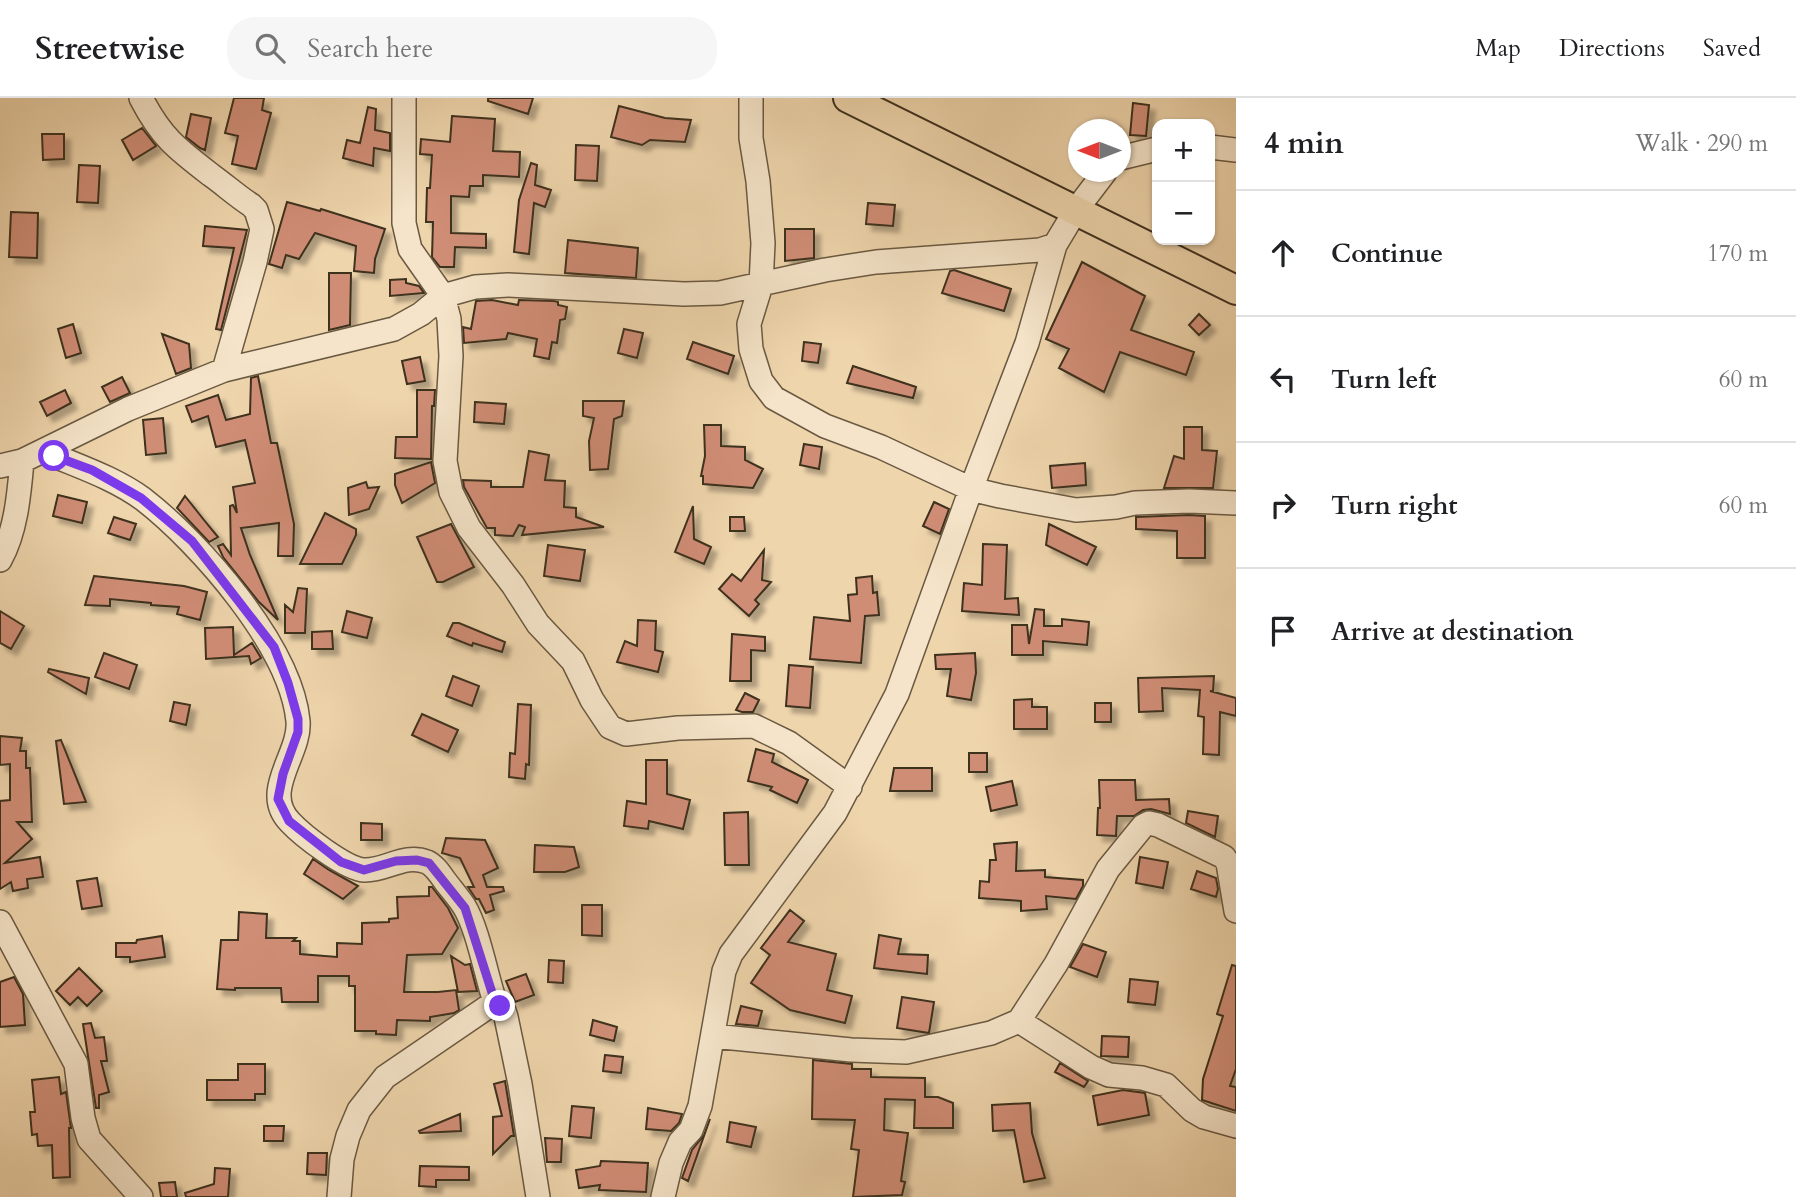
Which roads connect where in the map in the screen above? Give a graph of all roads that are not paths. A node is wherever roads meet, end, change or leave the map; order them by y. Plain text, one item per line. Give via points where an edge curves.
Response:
1 (141, 98) edge
2 (404, 98) edge
3 (751, 98) edge
4 (848, 98) edge
5 (1215, 148) edge
6 (1152, 150) edge
7 (1236, 150) edge
8 (1131, 156) edge
9 (1097, 182) edge
10 (1076, 210) junction
11 (1055, 245) junction
12 (761, 285) junction
13 (1236, 290) edge
14 (443, 296) junction
15 (224, 370) junction
16 (43, 451) junction
17 (11, 464) edge
18 (971, 489) junction
19 (1236, 503) edge
20 (0, 560) edge
21 (850, 787) junction
22 (1236, 911) edge
23 (0, 922) edge
24 (495, 1002) junction
25 (1019, 1021) junction
26 (713, 1036) junction
27 (1236, 1126) edge
28 (141, 1197) edge
29 (339, 1197) edge
30 (538, 1197) edge
31 (663, 1197) edge

1 - 15 street via 175,148 256,210 261,229 257,251
2 - 14 street via 404,223 410,249
3 - 12 street via 762,232
4 - 10 main road
5 - 7 street
6 - 8 street
9 - 10 street
10 - 11 street
10 - 13 main road
11 - 12 street via 1020,253 876,262
11 - 18 street via 1027,343
12 - 14 street via 684,294 508,285 475,287
12 - 18 street via 749,324 751,349 761,381 774,398 825,426
14 - 15 street via 394,329
14 - 21 street via 451,356 445,461 451,492 469,528 538,624 573,661 610,727 626,734 754,726 789,743
15 - 16 street via 128,409
16 - 17 street
16 - 24 street via 92,470 141,498 192,541 274,647 288,683 298,732 278,799 289,821 341,862 364,870 396,861 429,863 465,908
17 - 20 street via 19,497
18 - 19 street via 1076,510 1135,503
18 - 21 street via 897,694
21 - 26 street via 731,954
22 - 25 street via 1224,857 1158,825 1143,825 1108,869
23 - 28 street via 76,1064 89,1139
24 - 29 street via 385,1077 359,1110 348,1136
24 - 30 street via 506,1017
25 - 26 street via 991,1033 906,1052
25 - 27 street via 1091,1067 1109,1075 1166,1085 1192,1110
26 - 31 street via 696,1118 671,1163

